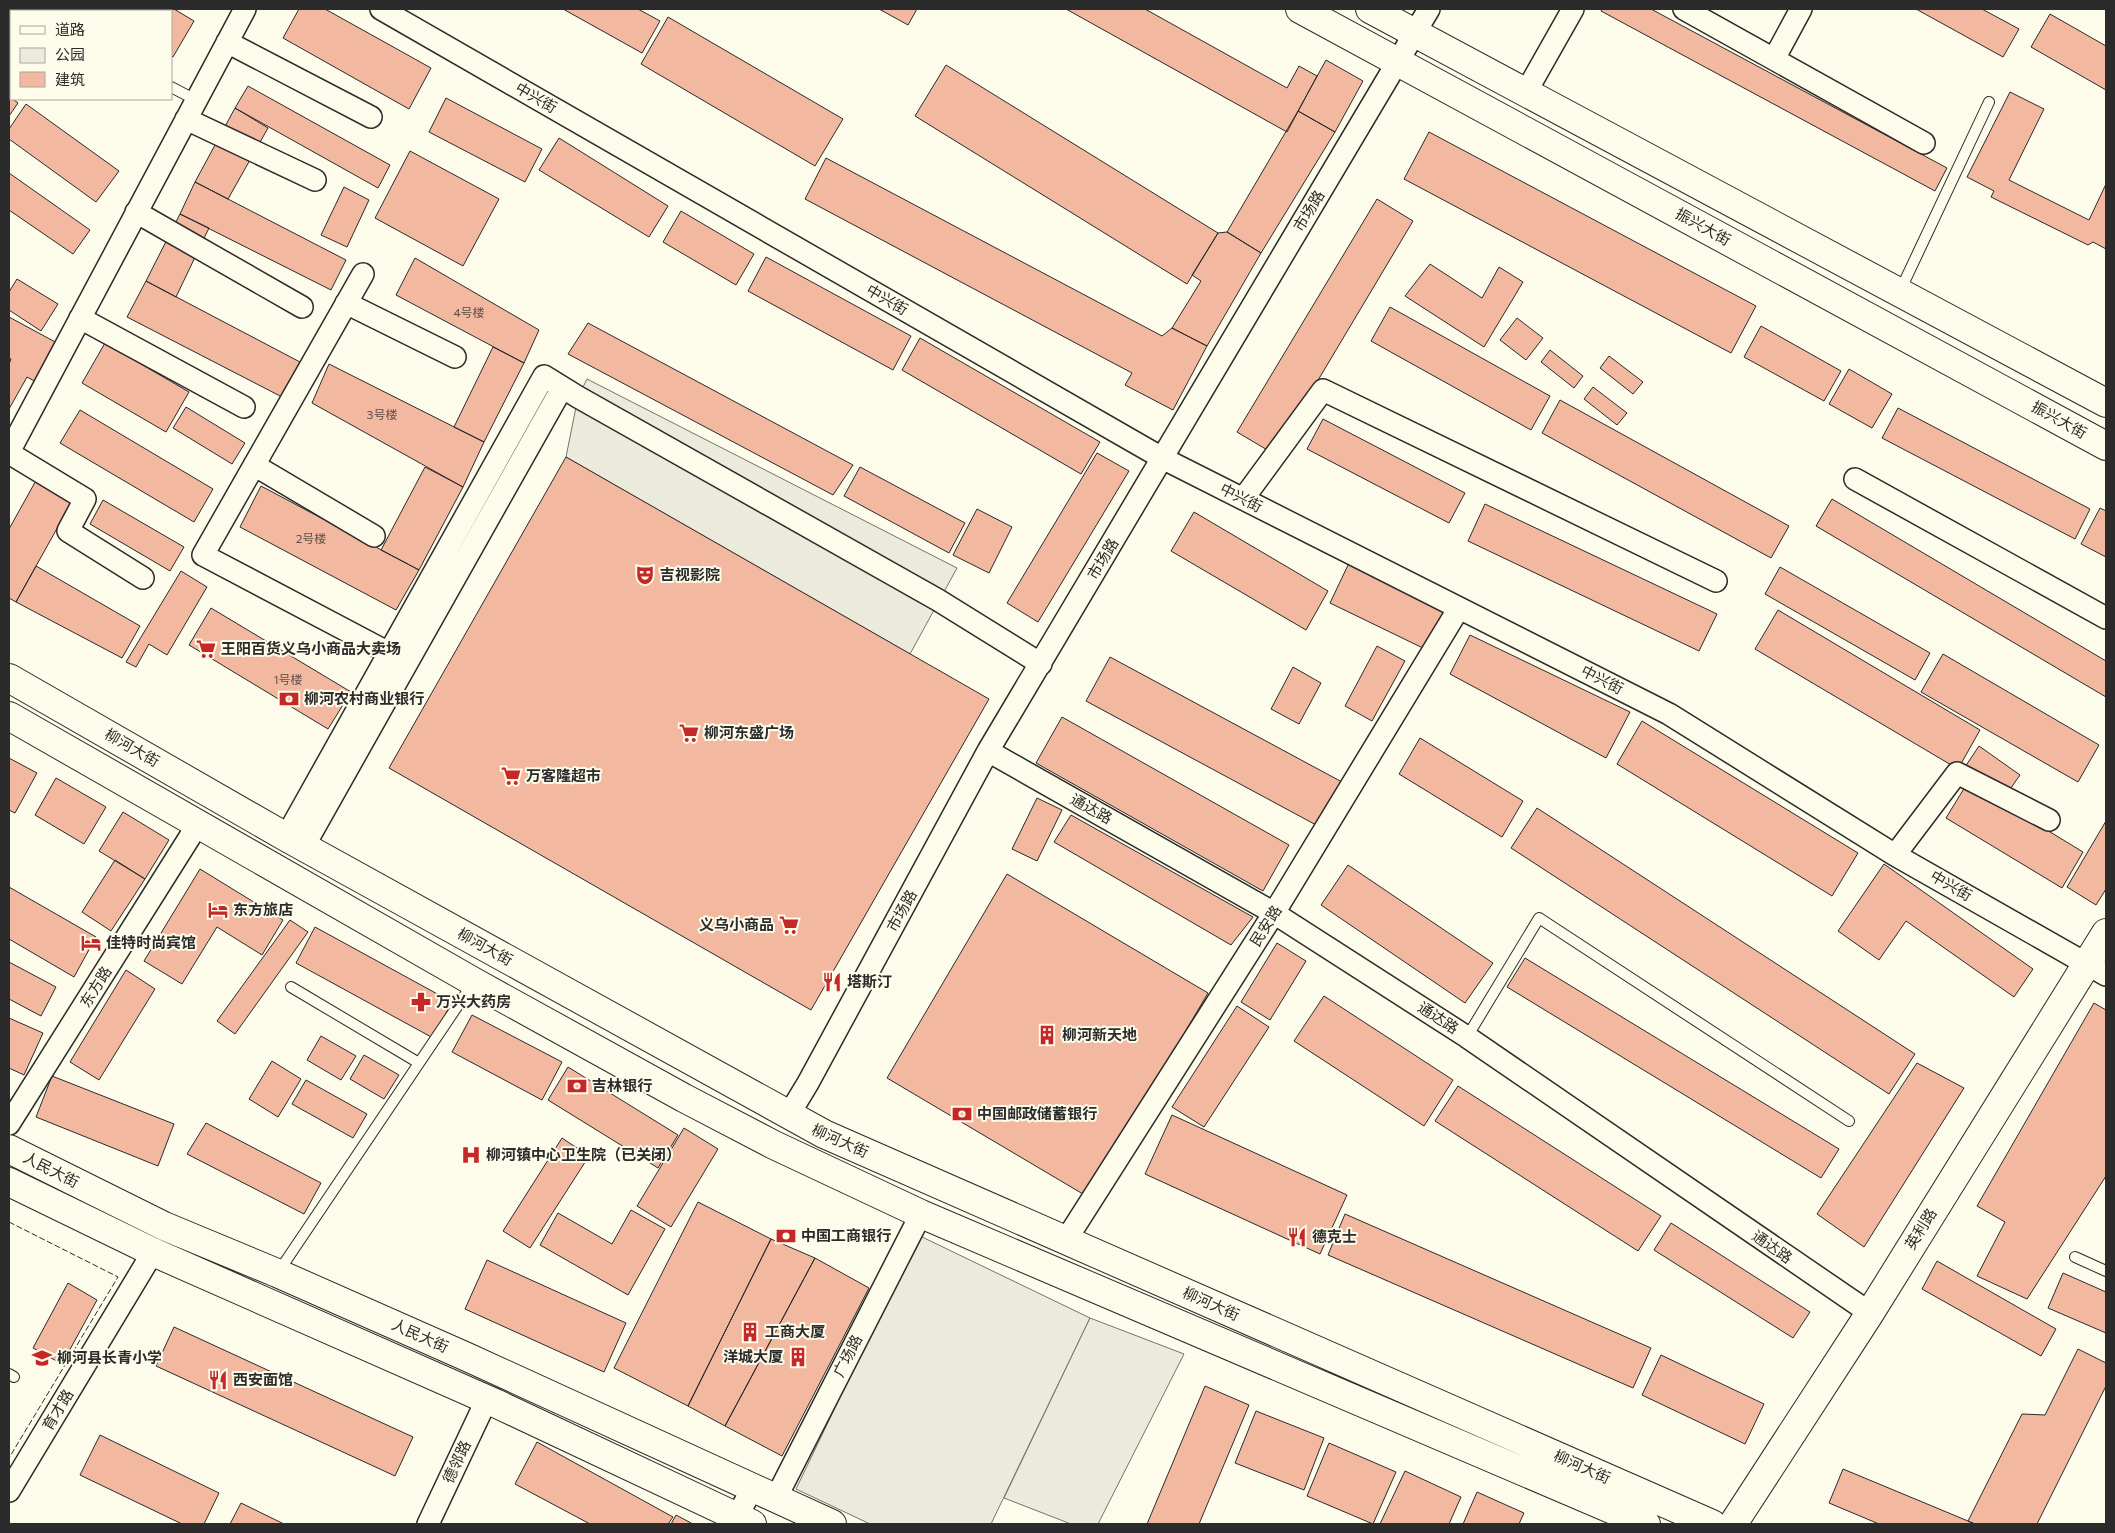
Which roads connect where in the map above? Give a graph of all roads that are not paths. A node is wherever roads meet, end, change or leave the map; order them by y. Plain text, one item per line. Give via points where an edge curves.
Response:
1 (245, 9) edge
2 (381, 9) edge
3 (1300, 9) edge
4 (1370, 9) edge
5 (1429, 9) edge
6 (1573, 9) edge
7 (1684, 9) edge
8 (1801, 9) edge
9 (1415, 33) junction
10 (227, 42) junction
11 (1774, 59) junction
12 (1398, 62) junction
13 (172, 88) edge
14 (1526, 92) junction
15 (196, 100) junction
16 (1989, 102) dead end
17 (371, 117) dead end
18 (186, 119) junction
19 (1924, 142) dead end
20 (315, 180) dead end
21 (136, 212) junction
22 (362, 274) dead end
23 (1900, 292) junction
24 (346, 303) junction
25 (302, 307) dead end
26 (80, 318) junction
27 (455, 357) dead end
28 (562, 388) junction
29 (2106, 402) edge
30 (244, 407) dead end
31 (2106, 446) edge
32 (9, 453) edge
33 (1162, 458) junction
34 (254, 465) junction
35 (1855, 479) dead end
36 (1243, 499) junction
37 (374, 536) dead end
38 (143, 578) dead end
39 (1716, 581) dead end
40 (1459, 608) junction
41 (2106, 618) edge
42 (389, 653) junction
43 (1040, 664) junction
44 (9, 678) edge
45 (9, 716) edge
46 (988, 752) junction
47 (2049, 820) dead end
48 (198, 824) junction
49 (295, 842) junction
50 (1895, 855) junction
51 (1274, 913) junction
52 (2106, 933) edge
53 (2096, 969) edge
54 (474, 982) junction
55 (291, 987) dead end
56 (1467, 1037) junction
57 (419, 1063) junction
58 (788, 1116) junction
59 (1849, 1121) dead end
60 (9, 1124) edge
61 (9, 1149) edge
62 (9, 1182) edge
63 (921, 1214) junction
64 (1066, 1240) junction
65 (153, 1252) junction
66 (2075, 1257) dead end
67 (2106, 1272) edge
68 (277, 1273) junction
69 (1870, 1313) junction
70 (487, 1399) junction
71 (9, 1491) edge
72 (764, 1492) junction
73 (740, 1522) edge
74 (428, 1524) edge
75 (832, 1524) edge
76 (1646, 1524) edge
77 (1712, 1524) edge
78 (1733, 1524) edge

1 - 10 street
2 - 33 street, 中兴街
3 - 12 street, 振兴大街
4 - 9 street
5 - 9 street, 市场路
6 - 14 street
7 - 11 street
8 - 11 street
9 - 12 street, 市场路
9 - 14 street
10 - 15 street
10 - 17 street
11 - 19 street
12 - 31 street, 振兴大街
12 - 33 street, 市场路
13 - 15 lane
14 - 23 street
15 - 18 street
16 - 23 lane
18 - 20 street
18 - 21 street
21 - 25 street
21 - 26 street
22 - 24 street
23 - 29 street
24 - 27 street
24 - 34 street
26 - 30 street
26 - 32 street
28 - 42 street via 544,376
28 - 43 street via 938,600
28 - 49 street
32 - 38 street via 85,498 68,531
33 - 36 street, 中兴街
33 - 43 street, 市场路
34 - 37 street
34 - 42 street via 203,555
35 - 41 street
36 - 39 street via 1323,390
36 - 40 street, 中兴街
40 - 50 street, 中兴街 via 1670,714
40 - 51 street, 民安路
42 - 49 street
43 - 46 street, 市场路
44 - 49 street, 柳河大街
45 - 48 street, 柳河大街
46 - 51 street, 通达路
46 - 58 street, 市场路
47 - 50 street via 1957,773
48 - 54 street, 柳河大街
48 - 60 street, 东方路
49 - 58 street, 柳河大街
50 - 53 street, 中兴街
51 - 56 street, 通达路
51 - 64 street, 民安路
52 - 53 street, 英利路
53 - 69 street, 英利路
54 - 57 lane
54 - 63 street, 柳河大街 via 774,1145
55 - 57 lane
56 - 59 lane via 1538,918
56 - 69 street, 通达路
57 - 68 lane
58 - 64 street, 柳河大街
61 - 68 street, 人民大街 via 164,1226
62 - 65 street, 人民大街
63 - 72 street, 广场路
63 - 76 street, 柳河大街
64 - 77 street, 柳河大街
65 - 70 street, 人民大街
65 - 71 street, 育才路
66 - 67 lane
68 - 72 street, 人民大街
69 - 78 street, 英利路
70 - 73 street, 人民大街
70 - 74 street, 德邻路
72 - 73 street, 广场路
72 - 75 street, 人民大街

